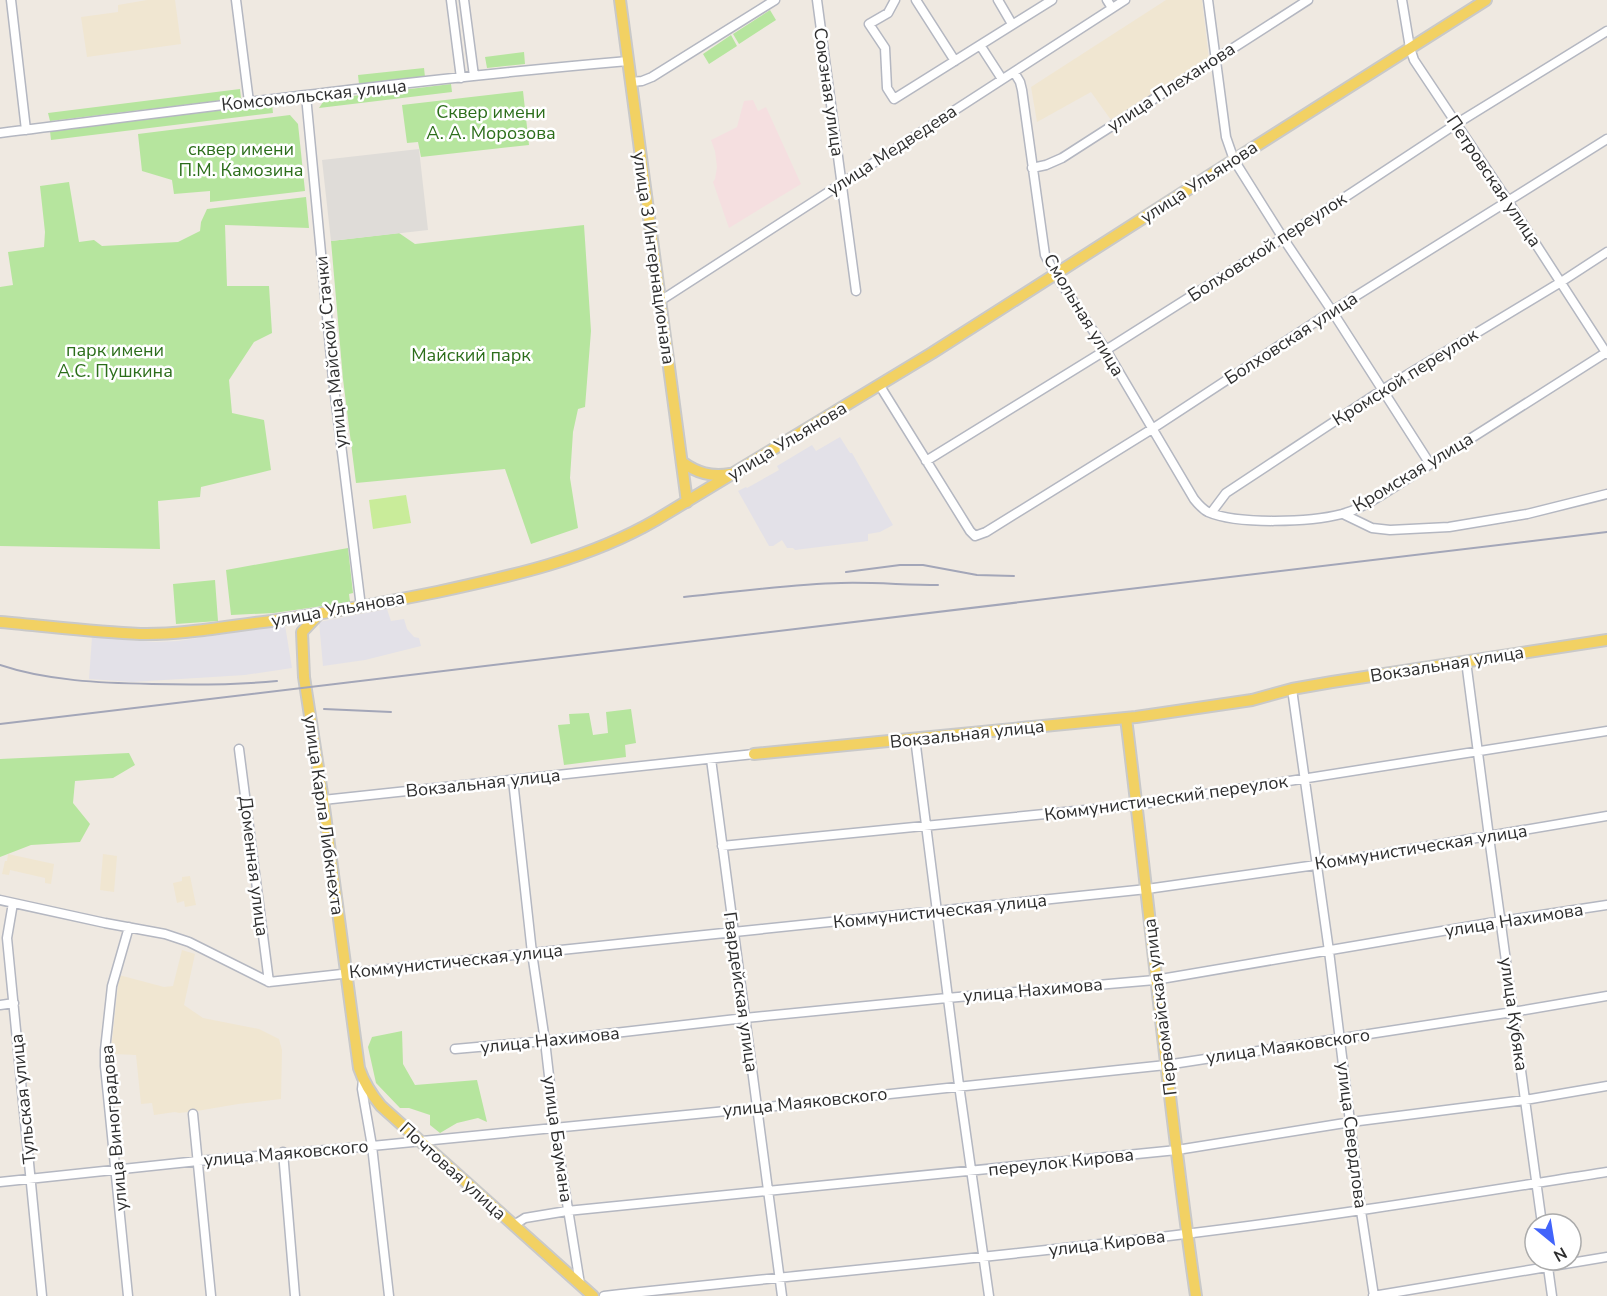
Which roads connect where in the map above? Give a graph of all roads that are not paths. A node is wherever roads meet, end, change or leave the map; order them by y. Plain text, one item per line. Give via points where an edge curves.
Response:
1 (11, 0) edge
2 (236, 0) edge
3 (451, 0) edge
4 (464, 0) edge
5 (620, 0) edge
6 (775, 0) edge
7 (817, 0) edge
8 (895, 0) edge
9 (916, 0) edge
10 (998, 0) edge
11 (1052, 0) edge
12 (1107, 0) edge
13 (1125, 0) edge
14 (1208, 0) edge
15 (1308, 0) edge
16 (1402, 0) edge
17 (1486, 0) edge
18 (1112, 8) junction
19 (1012, 24) junction
20 (1607, 30) edge
21 (980, 45) junction
22 (1410, 48) junction
23 (1215, 59) junction
24 (628, 61) junction
25 (955, 61) junction
26 (1014, 72) junction
27 (474, 76) junction
28 (461, 78) junction
29 (1002, 79) junction
30 (631, 82) junction
31 (306, 96) junction
32 (249, 102) junction
33 (1456, 124) junction
34 (26, 130) junction
35 (0, 133) edge
36 (1607, 139) edge
37 (1234, 160) junction
38 (1032, 168) junction
39 (841, 184) junction
40 (1508, 201) junction
41 (1283, 238) junction
42 (1607, 252) edge
43 (1055, 274) junction
44 (1561, 282) junction
45 (856, 291) dead end
46 (660, 301) junction
47 (1332, 311) junction
48 (1106, 350) junction
49 (1607, 353) edge
50 (880, 386) junction
51 (1382, 390) junction
52 (1152, 429) junction
53 (926, 461) junction
54 (682, 462) junction
55 (1430, 464) junction
56 (733, 473) junction
57 (1607, 494) edge
58 (687, 502) junction
59 (1200, 506) joint
60 (1211, 513) junction
61 (1343, 513) junction
62 (361, 607) junction
63 (318, 615) junction
64 (286, 619) junction
65 (0, 622) edge
66 (302, 631) junction
67 (1607, 640) edge
68 (1467, 661) junction
69 (1292, 689) junction
70 (1126, 718) junction
71 (1607, 731) edge
72 (915, 738) junction
73 (238, 749) dead end
74 (1478, 751) junction
75 (754, 754) joint
76 (711, 759) junction
77 (1305, 779) junction
78 (513, 780) junction
79 (323, 800) junction
80 (1136, 805) junction
81 (1607, 816) edge
82 (927, 826) junction
83 (1489, 837) junction
84 (722, 846) junction
85 (1317, 865) junction
86 (1147, 889) junction
87 (0, 900) edge
88 (13, 903) junction
89 (1607, 905) edge
90 (936, 911) junction
91 (1502, 921) junction
92 (129, 927) junction
93 (733, 932) junction
94 (1329, 951) junction
95 (532, 953) junction
96 (346, 973) junction
97 (1155, 980) junction
98 (269, 982) junction
99 (1607, 996) edge
100 (947, 998) junction
101 (14, 1004) junction
102 (0, 1005) edge
103 (1513, 1012) junction
104 (745, 1018) junction
105 (353, 1022) joint
106 (1340, 1039) junction
107 (545, 1041) junction
108 (455, 1049) dead end
109 (1166, 1065) junction
110 (363, 1080) junction
111 (959, 1085) junction
112 (1607, 1086) edge
113 (1525, 1100) junction
114 (757, 1108) junction
115 (193, 1114) dead end
116 (1351, 1122) junction
117 (555, 1128) junction
118 (420, 1140) junction
119 (372, 1146) junction
120 (1177, 1150) junction
121 (283, 1152) junction
122 (198, 1161) junction
123 (116, 1170) junction
124 (971, 1171) junction
125 (1607, 1172) edge
126 (31, 1179) junction
127 (0, 1182) edge
128 (1537, 1183) junction
129 (768, 1191) junction
130 (567, 1211) junction
131 (1361, 1211) junction
132 (1541, 1212) edge
133 (514, 1225) junction
134 (1187, 1234) junction
135 (1607, 1257) edge
136 (983, 1258) junction
137 (1583, 1259) edge
138 (1523, 1268) edge
139 (1548, 1272) edge
140 (780, 1277) junction
141 (580, 1284) junction
142 (42, 1296) edge
143 (128, 1296) edge
144 (211, 1296) edge
145 (295, 1296) edge
146 (389, 1296) edge
147 (592, 1296) edge
148 (604, 1296) edge
149 (782, 1296) edge
150 (989, 1296) edge
151 (1196, 1296) edge
152 (1374, 1296) edge
153 (1552, 1296) edge

1 - 34 street
2 - 32 street
3 - 28 street
4 - 27 street
5 - 24 main road, улица 3 Интернационала
6 - 30 street via 652,77
7 - 39 street, Союзная улица
8 - 25 street via 888,13 869,24 885,48 887,88 894,99
9 - 25 street
10 - 19 street
11 - 19 street
12 - 18 street
13 - 18 street, улица Медведева
14 - 23 street
15 - 23 street, улица Плеханова
16 - 22 street, Петровская улица
17 - 22 main road, улица Ульянова
18 - 26 street, улица Медведева
19 - 21 street
20 - 33 street, Болховской переулок
21 - 25 street
21 - 29 street
22 - 33 street, Петровская улица
22 - 37 main road, улица Ульянова
23 - 37 street via 1226,137
23 - 38 street, улица Плеханова via 1062,158
24 - 27 street, Комсомольская улица
24 - 30 main road, улица 3 Интернационала
26 - 29 street, улица Медведева
26 - 38 street, Смольная улица via 1022,90
27 - 28 street, Комсомольская улица
28 - 31 street, Комсомольская улица
29 - 39 street, улица Медведева
30 - 46 main road, улица 3 Интернационала
31 - 32 street, Комсомольская улица
31 - 62 street, улица Майской Стачки via 333,388
32 - 34 street, Комсомольская улица
33 - 40 street, Петровская улица
33 - 41 street, Болховской переулок
34 - 35 street, Комсомольская улица
36 - 40 street, Болховская улица
37 - 41 street
37 - 43 main road, улица Ульянова
38 - 43 street, Смольная улица via 1045,255
39 - 45 street, Союзная улица
39 - 46 street, улица Медведева
40 - 44 street, Петровская улица
40 - 47 street, Болховская улица
41 - 47 street
41 - 48 street, Болховской переулок
42 - 44 street, Кромской переулок
43 - 48 street, Смольная улица
43 - 50 main road, улица Ульянова
44 - 49 street, Петровская улица
44 - 51 street, Кромской переулок
46 - 54 main road, улица 3 Интернационала
47 - 51 street
47 - 52 street, Болховская улица
48 - 52 street, Смольная улица
48 - 53 street, Болховской переулок
49 - 55 street, Кромская улица
50 - 53 street
50 - 56 main road, улица Ульянова
51 - 55 street
51 - 60 street, Кромской переулок via 1226,493
52 - 53 street, Болховская улица via 975,536
52 - 59 street, Смольная улица
54 - 56 main road via 703,474
54 - 58 main road, улица 3 Интернационала
55 - 61 street, Кромская улица via 1368,504
56 - 58 main road, улица Ульянова
57 - 61 street via 1449,526 1372,528
58 - 62 main road, улица Ульянова via 621,539 570,559 488,581
59 - 60 street, Кромская улица
60 - 61 street, Кромская улица via 1260,521
62 - 63 main road, улица Ульянова
63 - 64 main road, улица Ульянова
63 - 66 main road
64 - 65 main road, улица Ульянова via 141,634
64 - 66 main road
66 - 79 main road, улица Карла Либкнехта via 304,677
67 - 68 main road, Вокзальная улица
68 - 69 main road, Вокзальная улица
68 - 74 street, улица Кубяка
69 - 70 main road, Вокзальная улица via 1243,702
69 - 77 street, улица Свердлова
70 - 72 main road, Вокзальная улица
70 - 80 main road, Первомайская улица
71 - 74 street, Коммунистический переулок
72 - 75 main road, Вокзальная улица
72 - 82 street
73 - 98 street, Доменная улица
74 - 77 street, Коммунистический переулок
74 - 83 street, улица Кубяка
75 - 76 street, Вокзальная улица
76 - 78 street, Вокзальная улица
76 - 84 street, Гвардейская улица
77 - 80 street, Коммунистический переулок
77 - 85 street, улица Свердлова
78 - 79 street, Вокзальная улица
78 - 95 street, улица Баумана
79 - 96 main road, улица Карла Либкнехта
80 - 82 street, Коммунистический переулок
80 - 86 main road, Первомайская улица
81 - 83 street, Коммунистическая улица
82 - 84 street, Коммунистический переулок
82 - 90 street
83 - 85 street, Коммунистическая улица
83 - 91 street, улица Кубяка
84 - 93 street, Гвардейская улица
85 - 86 street, Коммунистическая улица
85 - 94 street, улица Свердлова
86 - 90 street, Коммунистическая улица
86 - 97 main road, Первомайская улица
87 - 88 street
88 - 92 street
88 - 101 street, Тульская улица via 7,938
89 - 91 street, улица Нахимова
90 - 93 street, Коммунистическая улица
90 - 100 street
91 - 94 street, улица Нахимова
91 - 103 street, улица Кубяка
92 - 98 street via 189,942
92 - 123 street, улица Виноградова via 112,986 105,1050
93 - 95 street, Коммунистическая улица
93 - 104 street, Гвардейская улица
94 - 97 street, улица Нахимова
94 - 106 street, улица Свердлова
95 - 96 street, Коммунистическая улица
95 - 107 street, улица Баумана
96 - 98 street, Коммунистическая улица
96 - 105 main road, улица Карла Либкнехта
97 - 100 street, улица Нахимова
97 - 109 main road, Первомайская улица
99 - 103 street, улица Маяковского
100 - 104 street, улица Нахимова
100 - 111 street
101 - 102 street
101 - 126 street, Тульская улица
103 - 106 street, улица Маяковского
103 - 113 street, улица Кубяка
104 - 107 street, улица Нахимова
104 - 114 street, Гвардейская улица
105 - 110 main road, Почтовая улица
106 - 109 street, улица Маяковского
106 - 116 street, улица Свердлова
107 - 108 street, улица Нахимова
107 - 117 street, улица Баумана
109 - 111 street, улица Маяковского
109 - 120 main road, Первомайская улица
110 - 118 main road, Почтовая улица via 381,1106
110 - 119 street
111 - 114 street, улица Маяковского
111 - 124 street
112 - 113 street, переулок Кирова
113 - 116 street, переулок Кирова
113 - 128 street, улица Кубяка
114 - 117 street, улица Маяковского
114 - 129 street, Гвардейская улица
115 - 122 street
116 - 120 street, переулок Кирова
116 - 131 street, улица Свердлова
117 - 118 street, улица Маяковского
117 - 130 street, улица Баумана
118 - 119 street, улица Маяковского
118 - 133 main road, Почтовая улица
119 - 121 street, улица Маяковского
119 - 146 street
120 - 124 street, переулок Кирова
120 - 134 main road, Первомайская улица
121 - 122 street, улица Маяковского
121 - 145 street
122 - 123 street, улица Маяковского
122 - 144 street
123 - 126 street, улица Маяковского
123 - 143 street, улица Виноградова
124 - 129 street, переулок Кирова
124 - 136 street
125 - 128 street, улица Кирова
126 - 127 street, улица Маяковского
126 - 142 street, Тульская улица
128 - 131 street, улица Кирова
128 - 132 street, улица Кубяка
129 - 130 street, переулок Кирова
129 - 140 street, Гвардейская улица
130 - 133 street, переулок Кирова via 525,1218
130 - 141 street, улица Баумана
131 - 134 street, улица Кирова
131 - 152 street, улица Свердлова
133 - 141 main road, Почтовая улица
134 - 136 street, улица Кирова
134 - 151 main road, Первомайская улица
135 - 137 street
136 - 140 street, улица Кирова
136 - 150 street
138 - 152 street
139 - 153 street
140 - 148 street, улица Кирова
140 - 149 street, Гвардейская улица
141 - 147 main road, Почтовая улица

